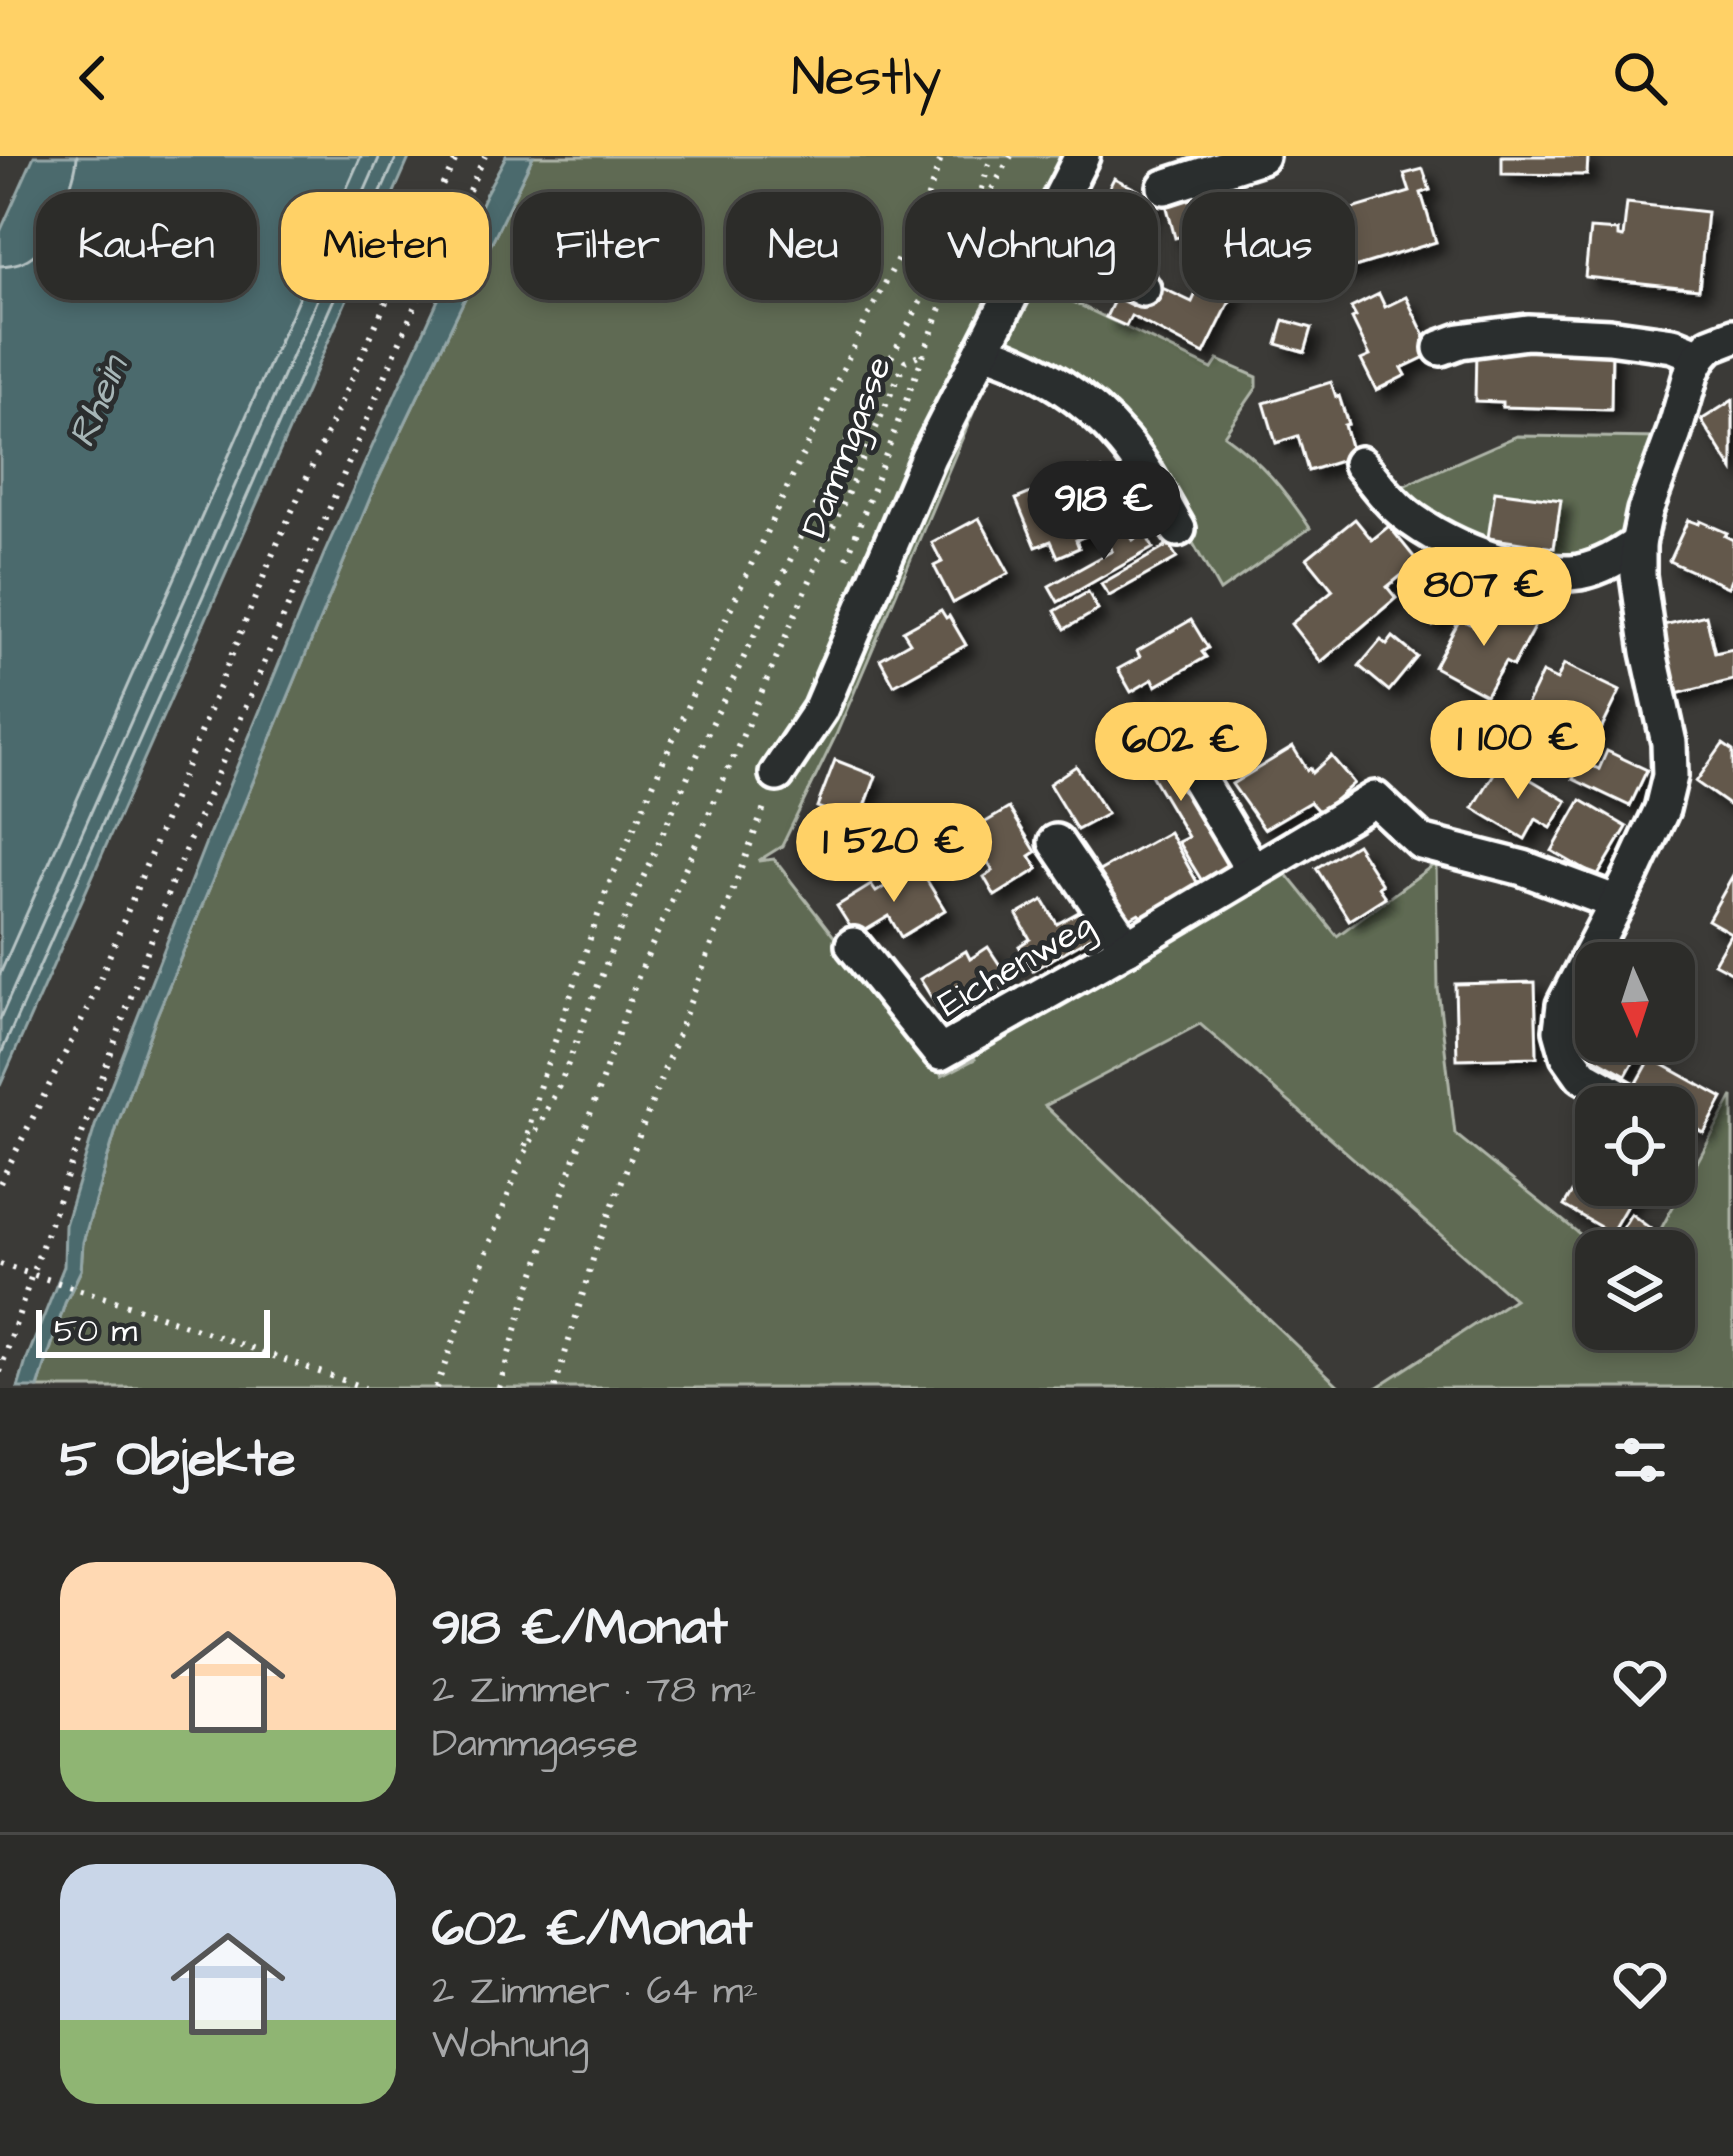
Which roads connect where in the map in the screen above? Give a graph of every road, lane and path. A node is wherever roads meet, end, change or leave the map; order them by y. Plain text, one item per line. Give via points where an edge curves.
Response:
1 (458, 156) edge
2 (485, 156) edge
3 (942, 156) edge
4 (991, 156) edge
5 (1011, 156) edge
6 (1082, 156) edge
7 (1262, 156) edge
8 (1165, 187) dead end
9 (981, 192) edge
10 (990, 192) edge
11 (1064, 192) edge
12 (921, 300) edge
13 (943, 300) edge
14 (1009, 300) edge
15 (1733, 336) edge
16 (1442, 348) dead end
17 (983, 350) junction
18 (924, 352) junction
19 (1700, 356) junction
20 (1360, 464) dead end
21 (1178, 529) dead end
22 (1638, 544) junction
23 (844, 564) dead end
24 (1173, 737) dead end
25 (777, 774) joint
26 (1057, 842) dead end
27 (1253, 871) junction
28 (1617, 903) junction
29 (853, 945) dead end
30 (1127, 946) junction
31 (1601, 1086) edge
32 (521, 1161) junction
33 (0, 1183) edge
34 (0, 1264) edge
35 (32, 1274) junction
36 (0, 1372) edge
37 (365, 1388) edge
38 (436, 1388) edge
39 (499, 1388) edge
40 (555, 1388) edge

1 - 33 path via 274,551 89,1006
2 - 35 path via 173,879
3 - 32 path via 608,889
4 - 9 path
5 - 10 path, Dammgasse
6 - 11 street, Dammgasse
7 - 8 street
12 - 32 path via 694,762
13 - 18 path, Dammgasse
14 - 17 street, Dammgasse
15 - 19 street
16 - 19 street via 1527,332 1610,336
17 - 21 street via 1056,381 1089,409 1123,441
17 - 25 street, Dammgasse via 820,710
18 - 23 path, Dammgasse
18 - 39 path via 905,361 636,982
19 - 22 street
20 - 22 street via 1398,509 1500,561 1579,572
22 - 28 street via 1670,776
24 - 27 street
25 - 40 path via 596,1249
26 - 30 street, Eichenweg
27 - 28 street, Eichenweg via 1375,799 1421,842
27 - 30 street, Eichenweg
28 - 31 street via 1564,1005 1561,1030 1582,1075
29 - 30 street, Eichenweg via 940,1053
32 - 38 path
34 - 35 path
35 - 36 path
35 - 37 path

